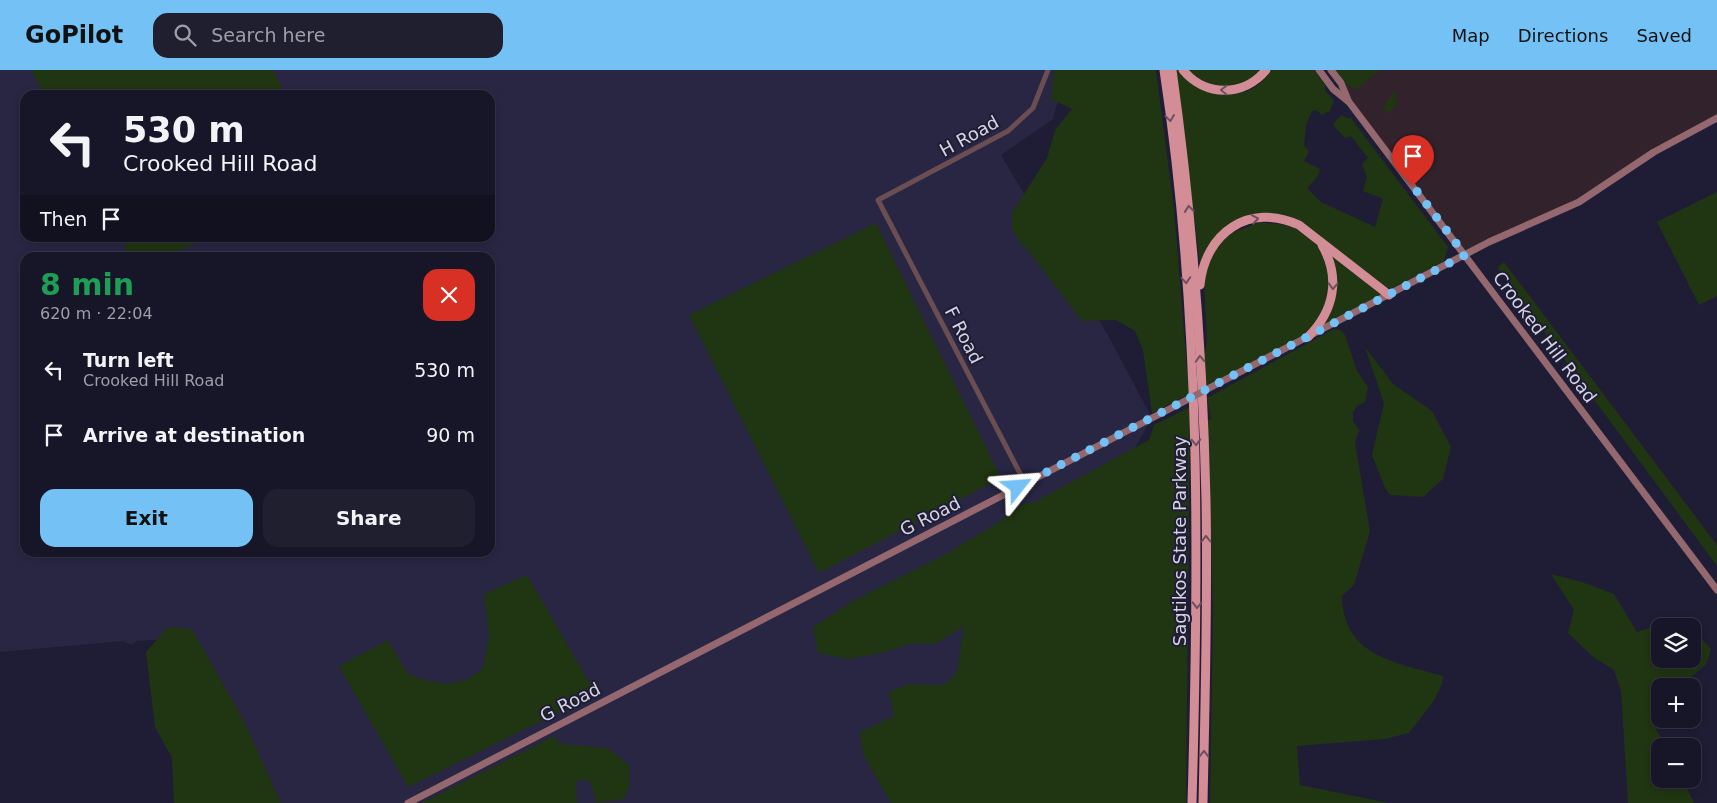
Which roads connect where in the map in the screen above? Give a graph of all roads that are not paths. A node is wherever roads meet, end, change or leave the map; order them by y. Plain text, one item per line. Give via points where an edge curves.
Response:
1 (1048, 70) edge
2 (1164, 70) edge
3 (1172, 70) edge
4 (1183, 70) edge
5 (1266, 70) edge
6 (1319, 70) edge
7 (1331, 70) edge
8 (1349, 102) junction
9 (1717, 118) edge
10 (878, 200) joint
11 (1319, 240) junction
12 (1465, 255) junction
13 (1389, 295) junction
14 (1197, 310) junction
15 (1308, 337) junction
16 (1025, 483) junction
17 (1717, 590) edge
18 (408, 803) edge
19 (1192, 803) edge
20 (1204, 803) edge

1 - 10 street, H Road via 1033,108 1008,130
2 -> 19 highway, Sagtikos State Parkway via 1185,266 1195,422 1198,589
14 -> 3 highway, Sagtikos State Parkway
5 -> 4 highway via 1248,85 1225,91 1203,86
6 - 8 street, Crooked Hill Road via 1333,89
7 - 8 street, Crooked Hill Road
8 - 12 street, Crooked Hill Road
9 - 12 street, G Road via 1654,152 1579,202
10 - 16 street, F Road
11 - 13 highway
14 -> 11 highway via 1206,257 1218,239 1231,228 1256,218 1275,218 1299,225
11 -> 15 highway via 1331,265 1333,293 1322,321
12 - 13 street, G Road
12 - 17 street, Crooked Hill Road
13 - 15 street, G Road
20 -> 14 highway, Sagtikos State Parkway via 1206,502
15 - 16 street, G Road, bridge
16 - 18 street, G Road

